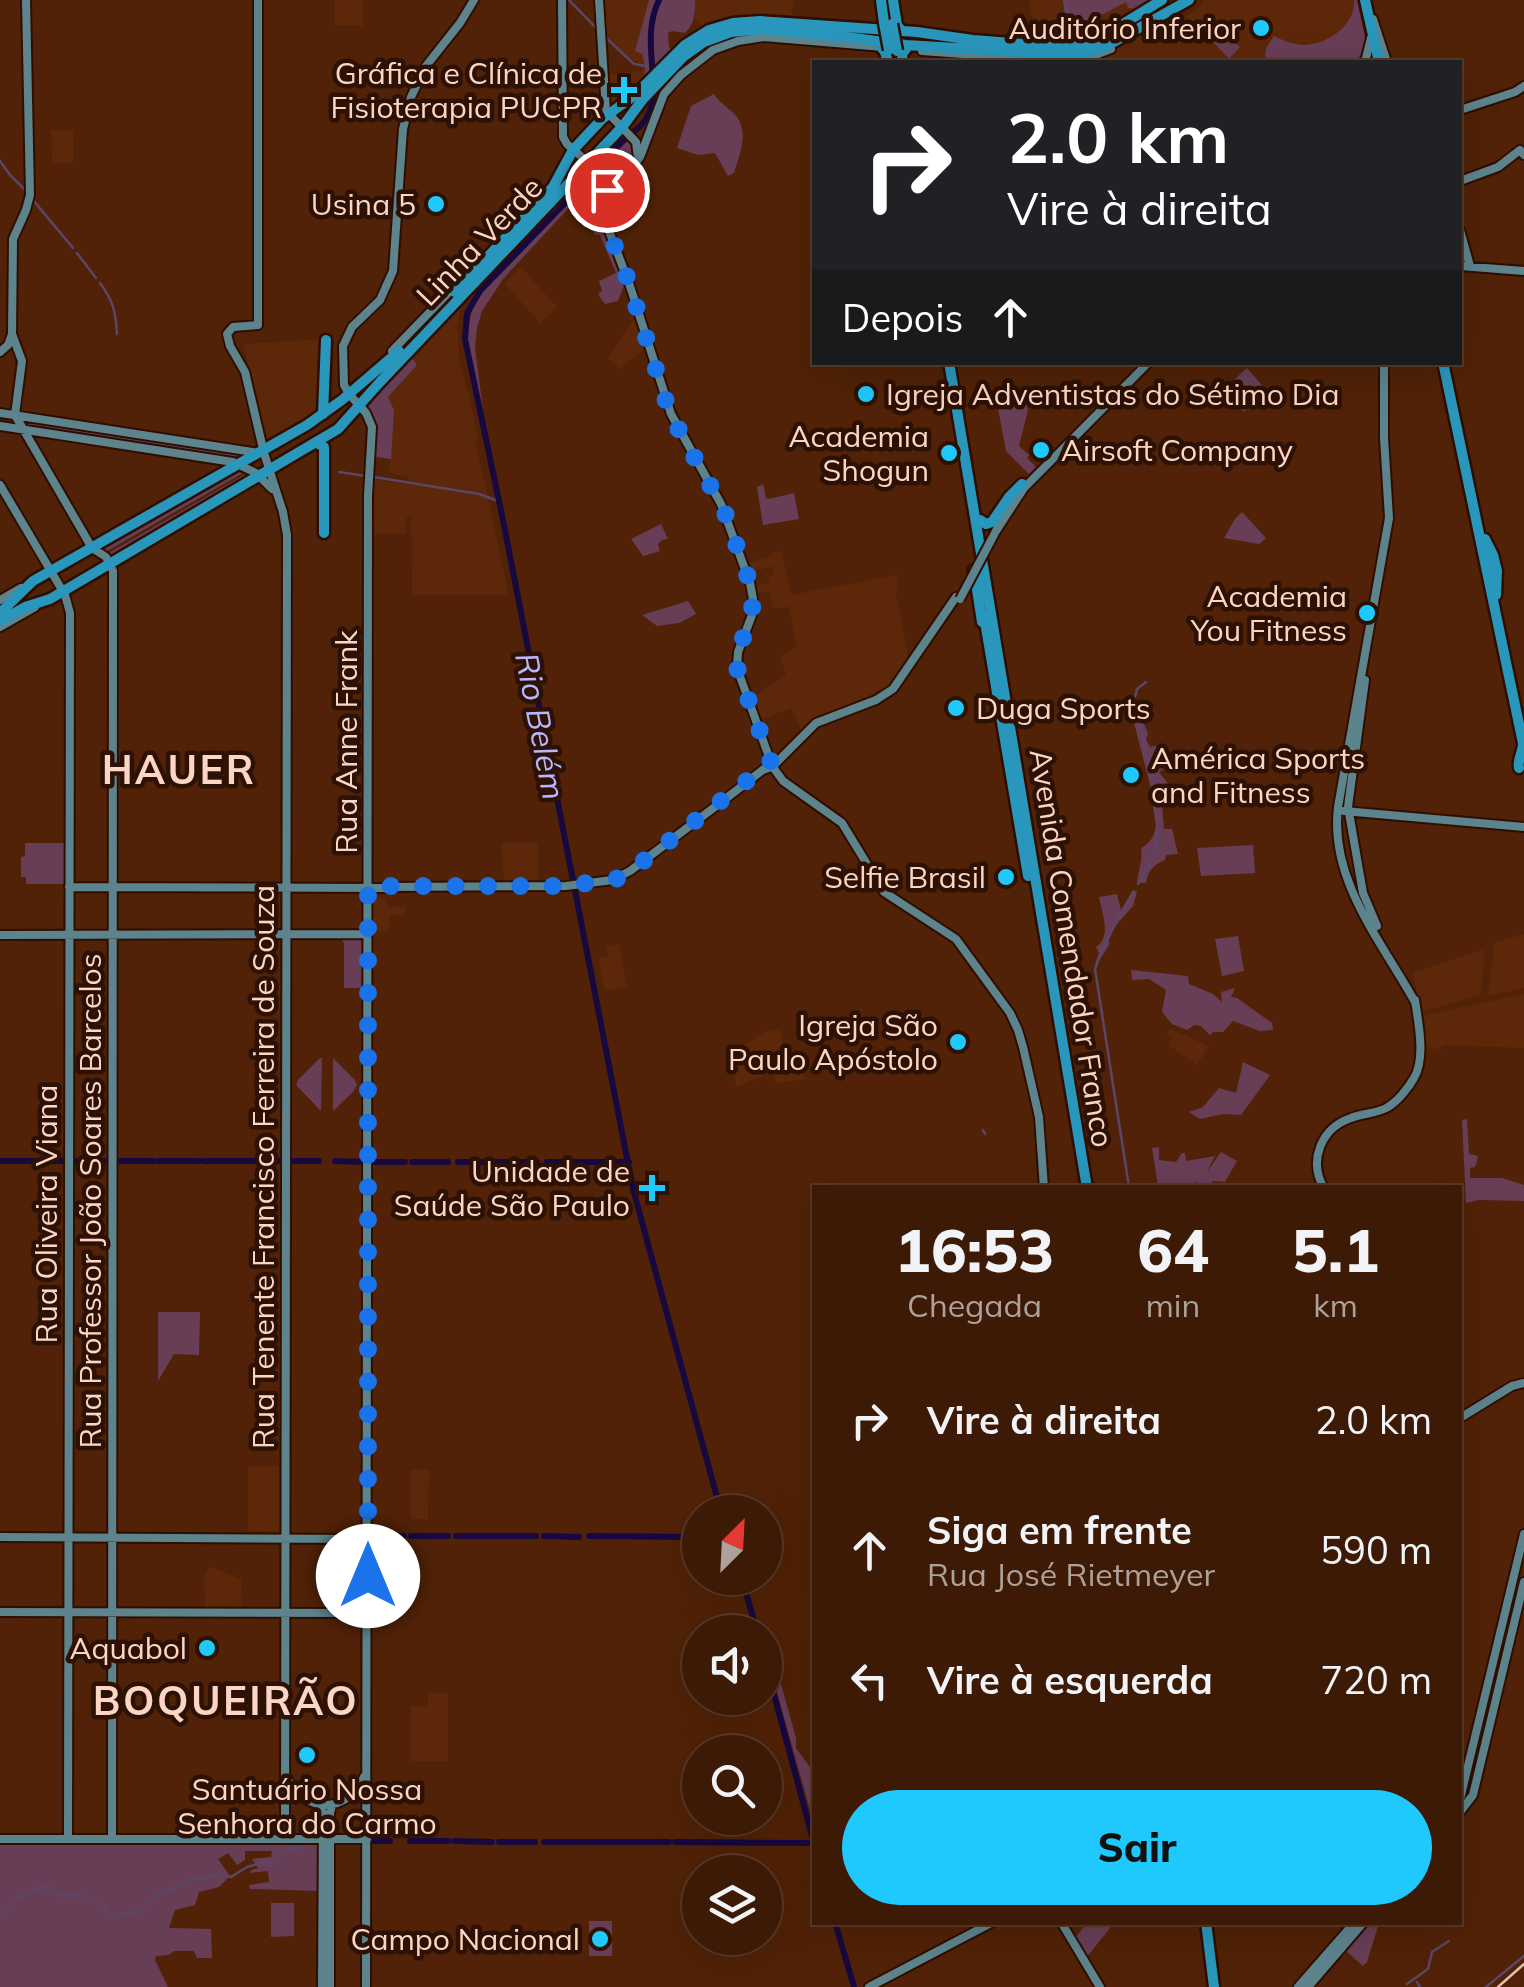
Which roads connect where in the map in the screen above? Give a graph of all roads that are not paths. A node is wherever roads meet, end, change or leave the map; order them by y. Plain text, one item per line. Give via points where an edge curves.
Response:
1 (26, 0) edge
2 (258, 0) edge
3 (562, 0) edge
4 (599, 0) edge
5 (884, 0) edge
6 (1162, 0) edge
7 (1190, 0) edge
8 (1367, 0) edge
9 (474, 1) edge
10 (1371, 18) junction
11 (733, 23) junction
12 (858, 26) joint
13 (888, 26) junction
14 (1131, 33) junction
15 (813, 34) junction
16 (848, 44) junction
17 (982, 49) junction
18 (948, 53) junction
19 (894, 56) edge
20 (1056, 60) edge
21 (1075, 60) edge
22 (1366, 60) edge
23 (1382, 60) edge
24 (653, 82) junction
25 (1524, 86) edge
26 (1462, 109) edge
27 (608, 114) junction
28 (622, 129) junction
29 (574, 150) junction
30 (1522, 153) edge
31 (589, 164) junction
32 (636, 164) junction
33 (602, 176) junction
34 (622, 176) junction
35 (1462, 180) edge
36 (604, 195) junction
37 (1465, 266) edge
38 (1524, 272) edge
39 (326, 340) dead end
40 (13, 346) junction
41 (0, 352) edge
42 (945, 365) edge
43 (946, 365) edge
44 (1142, 365) edge
45 (1384, 365) edge
46 (1445, 365) edge
47 (1445, 365) edge
48 (1115, 392) junction
49 (355, 400) junction
50 (0, 412) edge
51 (322, 415) junction
52 (19, 422) junction
53 (0, 426) edge
54 (115, 431) junction
55 (105, 441) junction
56 (148, 442) junction
57 (317, 443) junction
58 (251, 464) junction
59 (966, 466) junction
60 (1022, 484) junction
61 (0, 485) edge
62 (1471, 502) junction
63 (980, 520) junction
64 (994, 530) junction
65 (324, 533) dead end
66 (92, 548) junction
67 (975, 560) junction
68 (111, 564) junction
69 (50, 572) junction
70 (1481, 573) dead end
71 (966, 578) dead end
72 (33, 581) junction
73 (63, 591) junction
74 (987, 599) junction
75 (0, 600) edge
76 (0, 613) edge
77 (0, 624) edge
78 (1367, 641) junction
79 (1524, 732) edge
80 (1524, 746) edge
81 (773, 763) junction
82 (1521, 769) edge
83 (1020, 810) junction
84 (1337, 810) junction
85 (1349, 811) junction
86 (1524, 826) edge
87 (286, 886) junction
88 (368, 886) junction
89 (69, 887) junction
90 (113, 887) junction
91 (69, 934) junction
92 (113, 934) junction
93 (286, 934) junction
94 (368, 934) junction
95 (0, 935) edge
96 (1415, 1002) junction
97 (286, 1080) junction
98 (294, 1087) dead end
99 (1044, 1185) edge
100 (1083, 1185) edge
101 (1323, 1185) edge
102 (1524, 1383) edge
103 (1462, 1417) edge
104 (1524, 1534) edge
105 (0, 1538) edge
106 (68, 1538) junction
107 (112, 1538) junction
108 (286, 1539) junction
109 (368, 1539) junction
110 (1512, 1585) junction
111 (1523, 1585) edge
112 (0, 1612) edge
113 (68, 1612) junction
114 (112, 1612) junction
115 (286, 1613) junction
116 (368, 1613) junction
117 (1502, 1626) junction
118 (1513, 1628) junction
119 (1474, 1741) junction
120 (1485, 1744) junction
121 (286, 1764) junction
122 (367, 1764) junction
123 (1467, 1772) junction
124 (1478, 1775) junction
125 (1462, 1791) edge
126 (319, 1805) junction
127 (332, 1805) junction
128 (1462, 1809) edge
129 (0, 1839) edge
130 (68, 1839) junction
131 (112, 1839) junction
132 (286, 1839) junction
133 (326, 1839) junction
134 (367, 1839) junction
135 (987, 1925) edge
136 (1063, 1925) edge
137 (1203, 1925) edge
138 (1353, 1925) edge
139 (1361, 1925) edge
140 (1301, 1986) edge
141 (322, 1987) edge
142 (330, 1987) edge
143 (366, 1987) edge
144 (869, 1987) edge
145 (1100, 1987) edge
146 (1211, 1987) edge

1 - 40 main road via 30,195 14,236
2 - 58 main road via 258,326 228,332 245,372
3 - 29 main road via 563,137
4 - 27 main road
5 - 13 highway
6 - 13 highway, Linha Verde via 1088,43 1056,47
7 - 14 highway, Linha Verde
8 - 10 highway
9 - 49 main road, Rua Anne Frank via 426,66 408,104 390,281 342,353
10 - 22 main road
10 - 23 highway
11 - 12 main road via 758,18
11 - 13 highway, Linha Verde
11 - 24 highway, Linha Verde via 694,38
12 - 13 highway
13 - 19 highway, bridge
14 - 17 highway, Linha Verde via 1075,55
14 - 21 main road via 1105,52
15 - 16 highway
15 - 17 highway, Linha Verde
15 - 24 highway, Linha Verde via 753,29 718,35
16 - 19 main road
16 - 32 main road via 764,36 709,53 664,94
17 - 18 highway
18 - 19 main road
18 - 20 main road
24 - 27 highway, Linha Verde
24 - 28 highway, Linha Verde
25 - 26 main road
27 - 28 main road
27 - 29 highway, Linha Verde
28 - 31 highway, Linha Verde
28 - 32 main road via 638,146
29 - 31 main road
29 - 49 highway, Linha Verde via 556,184
30 - 35 main road
31 - 33 main road
31 - 49 highway, Linha Verde
32 - 34 main road
33 - 34 main road
33 - 36 main road
34 - 36 main road
36 - 81 main road via 604,218 670,414 724,510 750,583 752,616 737,666
37 - 38 main road
39 - 51 highway
40 - 41 main road
40 - 52 main road via 22,364
42 - 67 highway, Avenida Comendador Franco
43 - 59 highway, Avenida Comendador Franco
44 - 48 main road
45 - 78 main road via 1388,522
46 - 62 highway via 1454,417 1449,424 1457,430
47 - 79 highway via 1497,572 1496,601
48 - 60 main road
48 - 64 main road via 1024,488
49 - 51 highway, Linha Verde
49 - 57 highway, Linha Verde via 338,429
49 - 88 main road, Rua Anne Frank via 370,420 372,438
50 - 52 main road
51 - 58 highway, Linha Verde
52 - 53 main road
52 - 54 main road
52 - 55 main road
52 - 66 main road
54 - 55 main road
54 - 56 main road
55 - 56 main road
56 - 58 main road
56 - 58 main road
57 - 58 highway, Linha Verde
57 - 65 highway via 324,447
58 - 66 highway, Linha Verde
58 - 68 highway, Linha Verde
58 - 87 main road, Rua Tenente Francisco Ferreira de Souza via 278,496 287,535
59 - 63 highway
59 - 74 highway, Avenida Comendador Franco
60 - 63 highway via 992,522
60 - 64 main road
61 - 69 main road
62 - 70 highway
62 - 80 highway
63 - 74 highway
64 - 81 main road, bridge via 948,618 902,680 886,695 826,718
66 - 68 main road
66 - 69 highway, Linha Verde
67 - 71 highway
67 - 83 highway, Avenida Comendador Franco
68 - 73 highway, Linha Verde
68 - 90 main road, Rua Professor João Soares Barcelos
69 - 72 highway, Linha Verde
69 - 73 main road
72 - 75 main road
72 - 76 highway, Linha Verde
73 - 77 highway, Linha Verde
73 - 89 main road, Rua Oliveira Viana via 70,613
74 - 83 highway, Avenida Comendador Franco
78 - 84 main road
78 - 85 main road
80 - 82 highway
81 - 88 main road via 625,875 609,880
81 - 99 main road via 791,788 838,819 884,892 956,939 1010,1013 1038,1118
83 - 100 highway, Avenida Comendador Franco
84 - 85 main road
84 - 96 main road via 1337,841 1350,886
85 - 86 main road
85 - 96 main road via 1365,900
87 - 88 main road
87 - 90 main road
87 - 93 main road, Rua Tenente Francisco Ferreira de Souza
88 - 94 main road, Rua Anne Frank
89 - 90 main road
89 - 91 main road, Rua Oliveira Viana
90 - 92 main road, Rua Professor João Soares Barcelos
91 - 92 main road
91 - 95 main road
91 - 106 main road, Rua Oliveira Viana
92 - 93 main road
92 - 107 main road, Rua Professor João Soares Barcelos
93 - 94 main road
93 - 97 main road, Rua Tenente Francisco Ferreira de Souza
94 - 109 main road, Rua Anne Frank
96 - 101 main road via 1420,1062 1414,1078 1386,1108 1344,1120 1322,1140 1316,1168
97 - 98 main road
97 - 108 main road, Rua Tenente Francisco Ferreira de Souza
102 - 103 main road
104 - 110 main road
105 - 106 main road
106 - 107 main road
106 - 113 main road, Rua Oliveira Viana
107 - 108 main road
107 - 114 main road, Rua Professor João Soares Barcelos
108 - 109 main road
108 - 115 main road, Rua Tenente Francisco Ferreira de Souza
109 - 116 main road, Rua Anne Frank
110 - 111 main road
110 - 117 main road
111 - 118 main road
112 - 113 main road
113 - 114 main road
113 - 130 main road, Rua Oliveira Viana
114 - 115 main road
114 - 131 main road, Rua Professor João Soares Barcelos
115 - 116 main road
115 - 121 main road, Rua Tenente Francisco Ferreira de Souza
116 - 122 main road, Rua Anne Frank
117 - 118 main road via 1508,1622
117 - 119 main road
118 - 120 main road
119 - 120 main road
119 - 123 main road
120 - 124 main road
121 - 126 main road via 294,1790
121 - 132 main road, Rua Tenente Francisco Ferreira de Souza
122 - 127 main road via 356,1791
122 - 134 main road, Rua Anne Frank
123 - 124 main road
123 - 125 main road
124 - 128 main road
126 - 127 main road
126 - 133 main road
127 - 133 main road
129 - 130 main road
130 - 131 main road
131 - 132 main road
132 - 133 main road
133 - 134 main road
133 - 141 main road
133 - 142 main road
134 - 143 main road, Rua Anne Frank
135 - 144 main road
136 - 145 main road
137 - 146 highway
138 - 140 main road
139 - 140 main road

